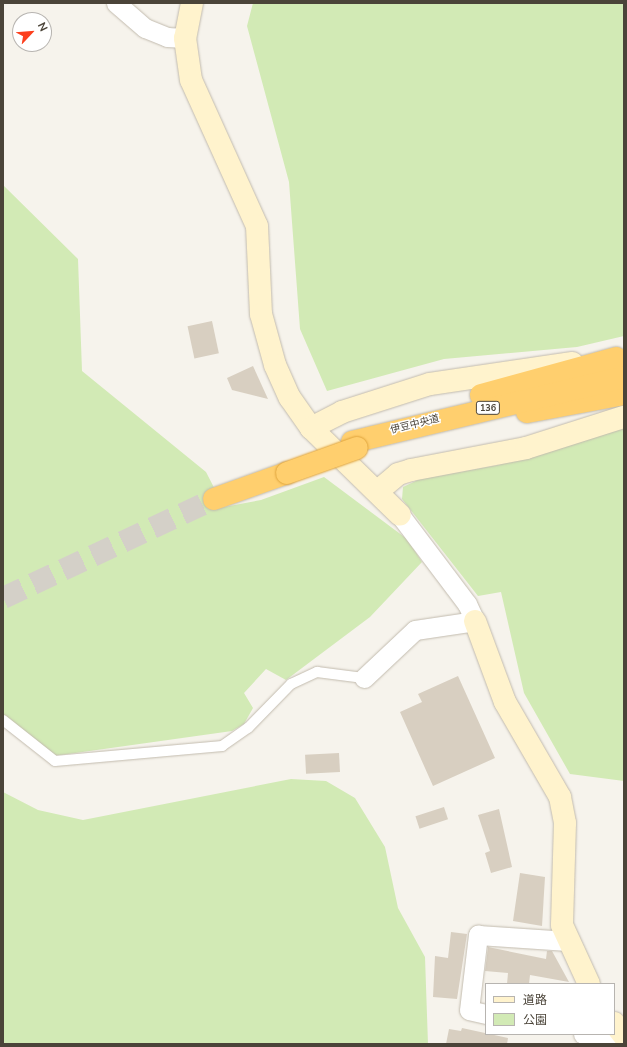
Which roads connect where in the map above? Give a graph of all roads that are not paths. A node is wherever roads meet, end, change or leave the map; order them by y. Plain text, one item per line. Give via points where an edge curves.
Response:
1 (116, 3) edge
2 (192, 3) edge
3 (185, 38) junction
4 (621, 364) edge
5 (624, 385) edge
6 (624, 394) edge
7 (483, 417) junction
8 (624, 417) edge
9 (311, 428) junction
10 (359, 443) junction
11 (378, 491) junction
12 (213, 496) tunnel mouth
13 (400, 515) joint
14 (475, 620) junction
15 (364, 678) joint
16 (3, 720) edge
17 (568, 941) junction
18 (589, 983) edge
19 (485, 1014) edge

1 - 3 street via 145,28 167,38
2 - 3 street
3 - 9 street via 196,96 257,226 261,314 273,359 290,398
4 - 9 street via 430,384 342,412
4 - 10 highway via 403,419
5 - 7 highway, 伊豆中央道 / 136
6 - 7 highway via 562,407
7 - 10 highway, 伊豆中央道 / 136
8 - 11 street via 526,448 411,470 398,474
9 - 11 street
10 - 12 highway, 伊豆中央道 / 136, bridge
11 - 13 street
13 - 14 street via 455,587
14 - 15 street via 415,630
14 - 17 street via 505,702 563,808 560,909
15 - 16 lane via 317,672 291,684 248,728 222,746 55,761
17 - 18 street
17 - 19 street via 478,935 469,1010

